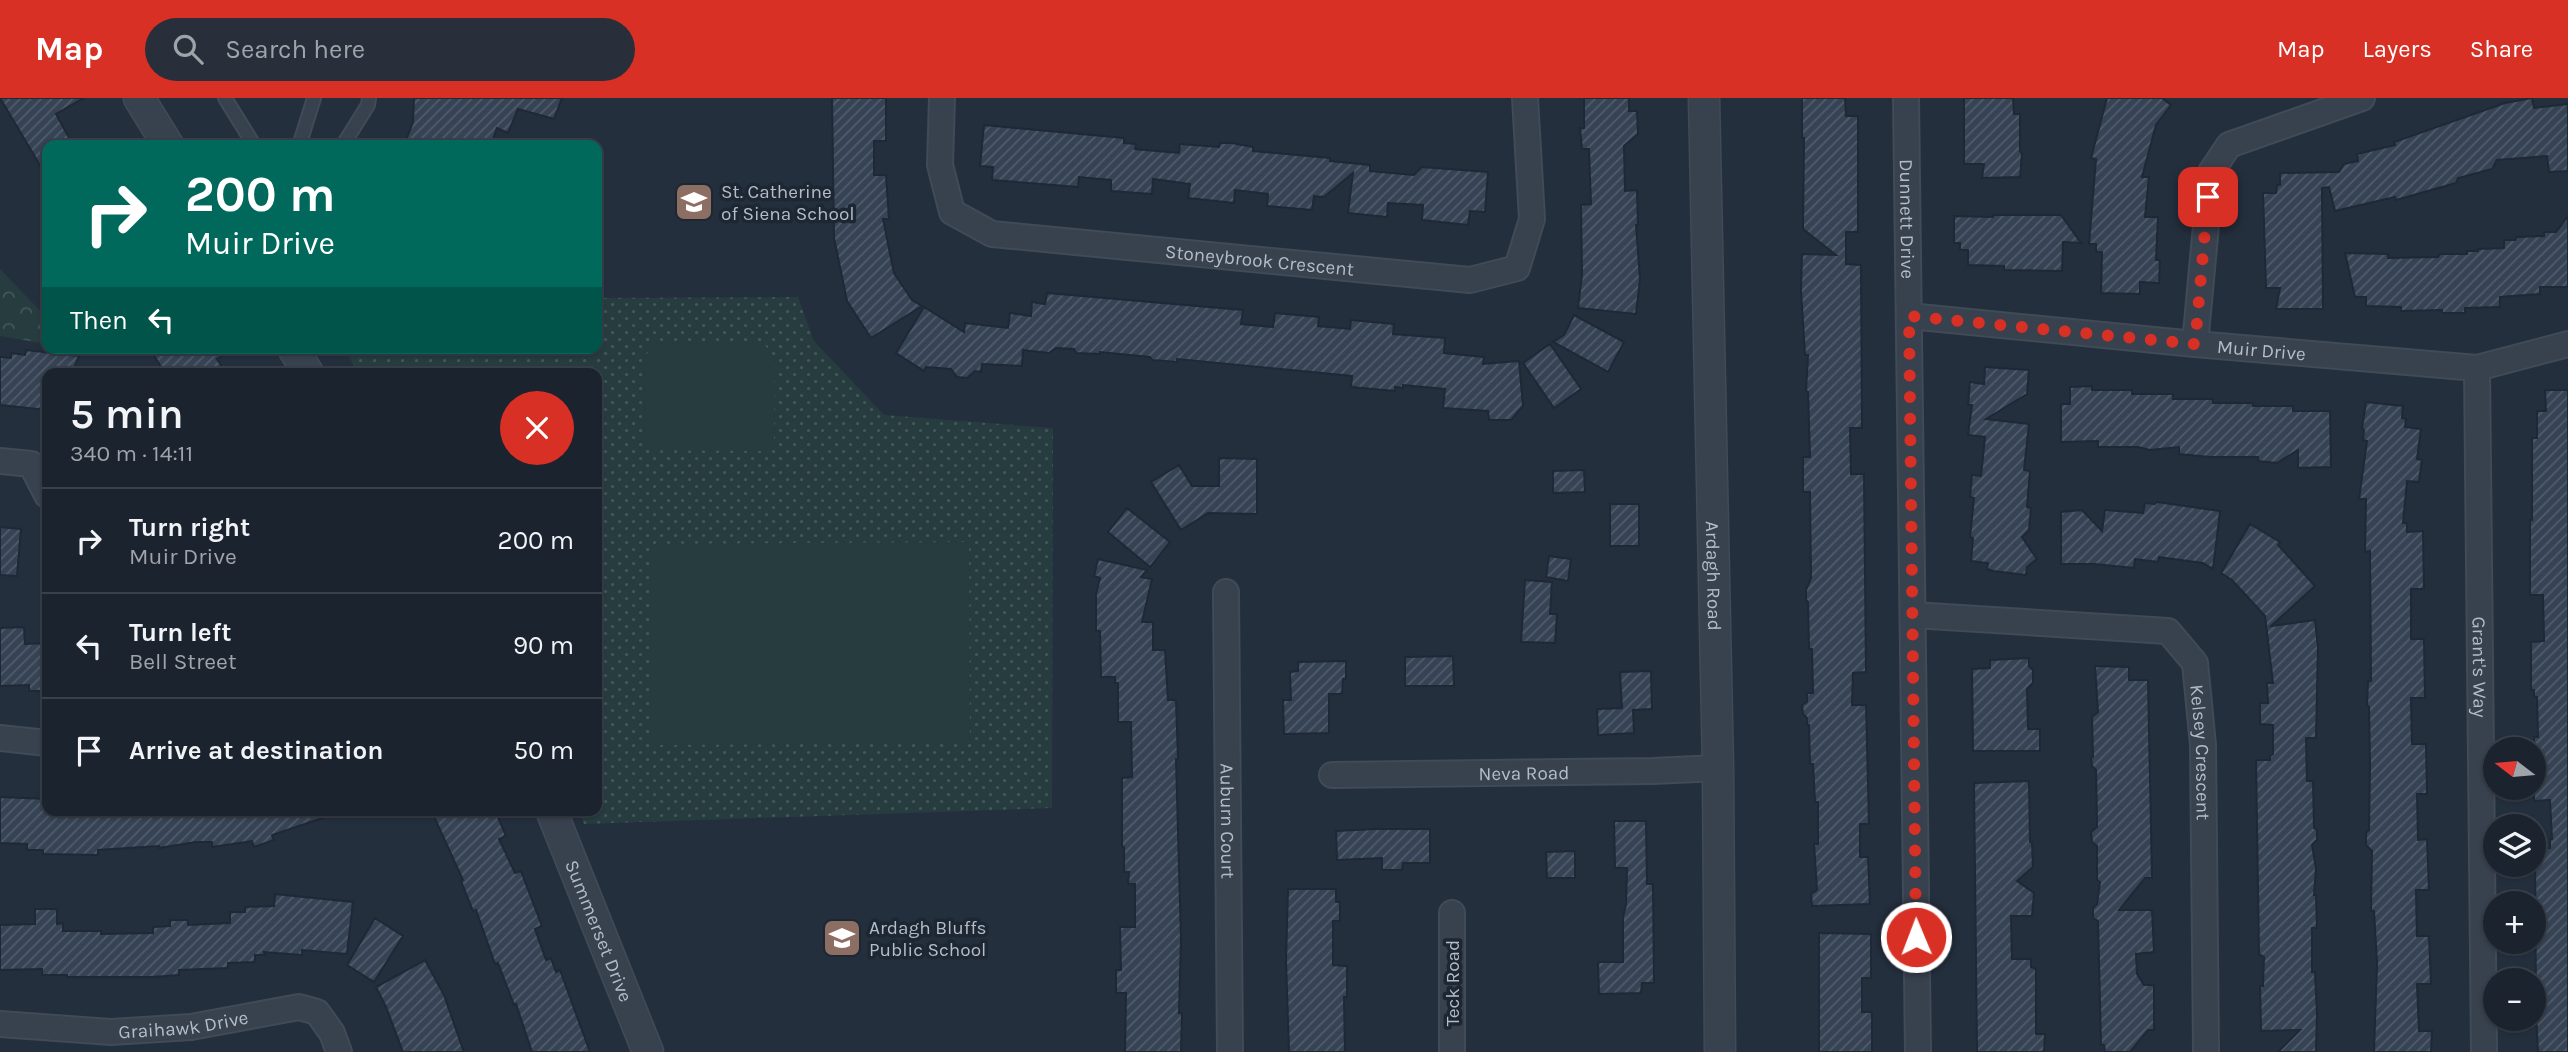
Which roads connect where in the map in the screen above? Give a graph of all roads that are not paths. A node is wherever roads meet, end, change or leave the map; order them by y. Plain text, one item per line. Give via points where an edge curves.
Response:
1 (139, 98) edge
2 (225, 98) edge
3 (314, 98) edge
4 (369, 98) edge
5 (942, 98) edge
6 (1525, 98) edge
7 (1704, 98) edge
8 (1906, 98) edge
9 (2362, 98) edge
10 (165, 140) edge
11 (251, 140) edge
12 (301, 140) edge
13 (346, 140) edge
14 (1909, 316) junction
15 (2195, 344) junction
16 (2568, 344) edge
17 (2477, 368) junction
18 (0, 461) edge
19 (42, 485) edge
20 (1226, 592) dead end
21 (1913, 615) junction
22 (0, 738) edge
23 (42, 742) edge
24 (1717, 768) junction
25 (1332, 775) dead end
26 (553, 816) edge
27 (1452, 913) dead end
28 (0, 1024) edge
29 (339, 1052) edge
30 (648, 1052) edge
31 (1230, 1052) edge
32 (1452, 1052) edge
33 (1720, 1052) edge
34 (1918, 1052) edge
35 (2206, 1052) edge
36 (2484, 1052) edge

1 - 10 street
2 - 11 lane
3 - 12 lane
4 - 13 lane
5 - 6 street, Stoneybrook Crescent via 940,165 952,212 992,234 1470,280 1517,268 1532,219
7 - 24 street, Ardagh Road
8 - 14 street, Dunnett Drive
9 - 15 street via 2229,145 2211,173
14 - 15 street, Muir Drive
14 - 21 street, Dunnett Drive
15 - 17 street, Muir Drive
16 - 17 street, Muir Drive
17 - 36 street, Grant's Way
18 - 19 street via 31,464
20 - 31 street, Auburn Court
21 - 34 street, Dunnett Drive
21 - 35 street, Kelsey Crescent via 2168,631 2194,663 2203,745
22 - 23 street
24 - 25 street, Neva Road
24 - 33 street, Ardagh Road
26 - 30 street, Summerset Drive
27 - 32 street, Teck Road
28 - 29 street, Graihawk Drive via 125,1032 191,1027 299,1007 317,1012 332,1032

